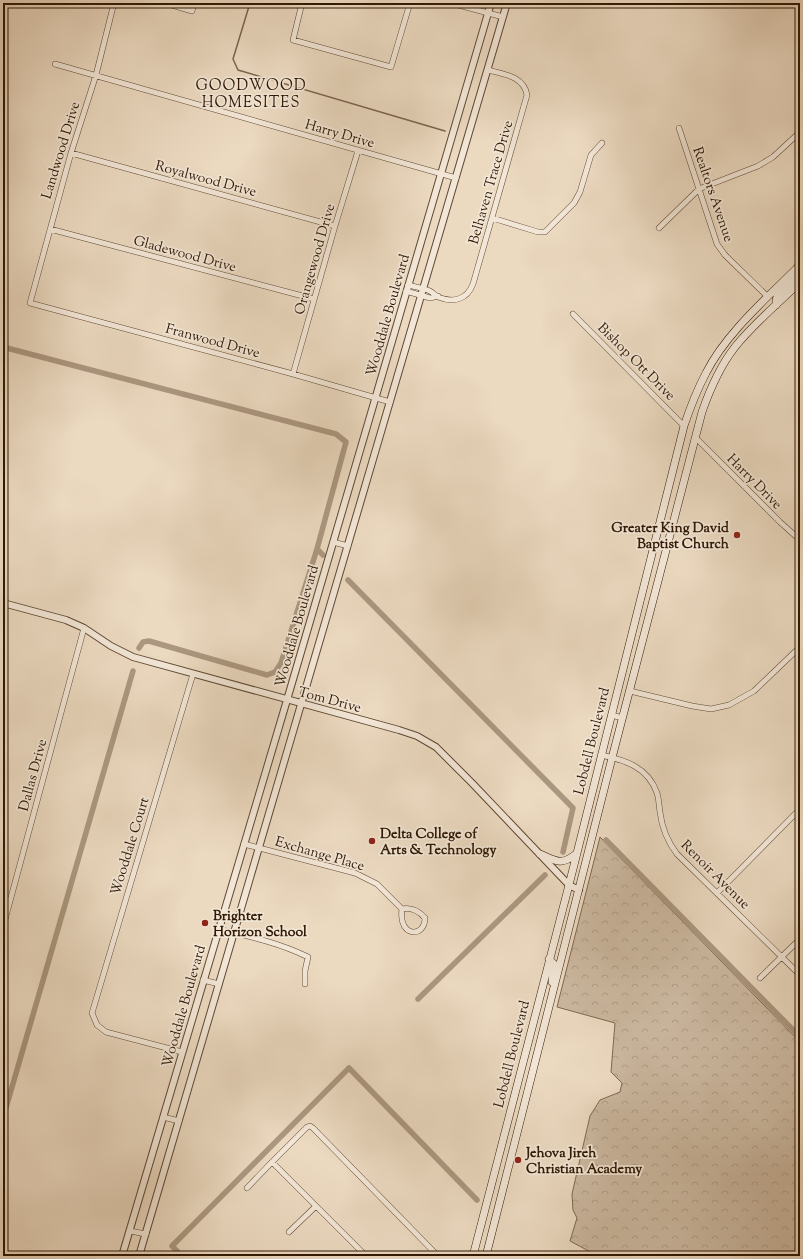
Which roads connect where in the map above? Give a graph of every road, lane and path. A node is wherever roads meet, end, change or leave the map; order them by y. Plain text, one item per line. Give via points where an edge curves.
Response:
1 (114, 3) edge
2 (165, 3) edge
3 (194, 3) edge
4 (302, 3) edge
5 (410, 3) edge
6 (451, 3) edge
7 (491, 3) edge
8 (507, 3) edge
9 (488, 13) junction
10 (503, 17) junction
11 (55, 64) dead end
12 (488, 70) junction
13 (96, 75) junction
14 (679, 128) dead end
15 (800, 132) edge
16 (602, 143) dead end
17 (358, 151) junction
18 (71, 153) junction
19 (441, 173) junction
20 (456, 178) junction
21 (699, 189) junction
22 (492, 218) junction
23 (335, 226) junction
24 (659, 228) dead end
25 (50, 229) junction
26 (799, 267) edge
27 (800, 282) edge
28 (408, 284) junction
29 (406, 291) junction
30 (422, 292) junction
31 (768, 297) junction
32 (314, 299) junction
33 (30, 303) joint
34 (776, 305) junction
35 (573, 314) dead end
36 (293, 374) junction
37 (375, 398) junction
38 (390, 402) junction
39 (684, 426) junction
40 (695, 437) junction
41 (800, 540) edge
42 (333, 542) junction
43 (348, 546) junction
44 (654, 549) junction
45 (666, 552) junction
46 (3, 603) edge
47 (84, 628) junction
48 (800, 647) edge
49 (193, 674) junction
50 (630, 691) junction
51 (287, 700) junction
52 (302, 704) junction
53 (611, 715) junction
54 (623, 718) junction
55 (601, 755) junction
56 (612, 758) junction
57 (800, 809) edge
58 (244, 844) junction
59 (260, 848) junction
60 (540, 854) junction
61 (576, 854) junction
62 (568, 885) junction
63 (579, 890) junction
64 (717, 893) junction
65 (402, 909) junction
66 (4, 921) edge
67 (3, 927) edge
68 (218, 929) junction
69 (234, 933) junction
70 (800, 939) edge
71 (782, 957) junction
72 (549, 959) junction
73 (800, 975) edge
74 (760, 978) dead end
75 (203, 980) junction
76 (219, 984) junction
77 (306, 984) dead end
78 (553, 994) junction
79 (534, 1017) junction
80 (547, 1020) junction
81 (182, 1052) junction
82 (511, 1106) junction
83 (163, 1117) junction
84 (179, 1122) junction
85 (516, 1140) junction
86 (272, 1162) junction
87 (247, 1188) dead end
88 (316, 1206) junction
89 (130, 1231) junction
90 (289, 1232) dead end
91 (146, 1234) junction
92 (122, 1256) edge
93 (139, 1256) edge
94 (366, 1256) edge
95 (438, 1256) edge
96 (473, 1256) edge
97 (486, 1256) edge

1 - 13 street, Landwood Drive
2 - 3 street via 192,11
4 - 5 street via 292,40 391,67
6 - 9 street
7 - 9 street, Wooddale Boulevard
8 - 10 street, Wooddale Boulevard
9 - 10 street
9 - 19 street, Wooddale Boulevard
10 - 12 street, Wooddale Boulevard
11 - 13 street, Harry Drive
12 - 20 street, Wooddale Boulevard
12 - 22 street, Belhaven Trace Drive via 518,79 525,87 527,95
13 - 17 street, Harry Drive
13 - 18 street, Landwood Drive
14 - 21 street, Realtors Avenue
15 - 21 street via 779,152 758,166
16 - 22 street via 591,155 574,203 545,232
17 - 19 street, Harry Drive
17 - 23 street, Orangewood Drive
18 - 23 street, Royalwood Drive
18 - 25 street, Landwood Drive
19 - 20 street, Harry Drive
19 - 28 street, Wooddale Boulevard
20 - 30 street, Wooddale Boulevard
21 - 24 street
21 - 31 street, Realtors Avenue via 721,250
22 - 30 street, Belhaven Trace Drive via 469,292 458,300 438,296 430,298
23 - 32 street, Orangewood Drive
25 - 32 street, Gladewood Drive
25 - 33 street, Landwood Drive
26 - 31 main road, Lobdell Boulevard
26 - 34 main road via 794,280 777,297
27 - 34 main road, Lobdell Boulevard
28 - 29 street, Wooddale Boulevard
28 - 30 street
29 - 30 street
29 - 37 street, Wooddale Boulevard
30 - 38 street, Wooddale Boulevard
31 - 34 main road
31 - 39 main road, Lobdell Boulevard via 724,344 706,372
32 - 36 street, Orangewood Drive
33 - 36 street, Franwood Drive
34 - 40 main road, Lobdell Boulevard via 752,327 726,361 707,399
35 - 39 street, Bishop Ott Drive
36 - 37 street, Franwood Drive
37 - 38 street, Franwood Drive
37 - 42 street, Wooddale Boulevard
38 - 43 street, Wooddale Boulevard
39 - 40 main road
39 - 44 main road, Lobdell Boulevard
40 - 41 street, Harry Drive
40 - 45 main road, Lobdell Boulevard
42 - 43 street
42 - 51 street, Wooddale Boulevard
43 - 52 street, Wooddale Boulevard
44 - 45 main road
44 - 53 main road, Lobdell Boulevard
45 - 50 main road, Lobdell Boulevard
46 - 47 street, Tom Drive via 66,620
47 - 49 street, Tom Drive via 133,657
47 - 66 street, Dallas Drive
48 - 50 street via 754,691 729,705 711,709
49 - 51 street, Tom Drive
49 - 81 street, Wooddale Court via 92,1013 97,1025 106,1032
50 - 54 main road, Lobdell Boulevard
51 - 52 street, Tom Drive
51 - 58 street, Wooddale Boulevard
52 - 59 street, Wooddale Boulevard
52 - 60 street, Tom Drive via 399,730 417,736 436,747
53 - 54 street
53 - 55 main road, Lobdell Boulevard
54 - 56 main road, Lobdell Boulevard
55 - 56 street, Renoir Avenue
55 - 61 main road, Lobdell Boulevard
56 - 63 main road, Lobdell Boulevard
56 - 64 street, Renoir Avenue via 624,760 640,769 651,782 657,794 663,829 669,843
57 - 64 street
58 - 59 street, Exchange Place
58 - 68 street, Wooddale Boulevard
59 - 65 street, Exchange Place via 355,873 377,884
59 - 69 street, Wooddale Boulevard
60 - 61 main road via 561,862
60 - 62 street, Tom Drive
61 - 62 main road, Lobdell Boulevard
62 - 63 street, Tom Drive
62 - 72 main road, Lobdell Boulevard
63 - 78 main road, Lobdell Boulevard
64 - 71 street, Renoir Avenue
65 - 65 street via 402,924 408,930 414,932 423,927 425,918 421,913 409,908
66 - 67 street, Dallas Drive
68 - 69 street
68 - 75 street, Wooddale Boulevard
69 - 76 street, Wooddale Boulevard
69 - 77 street via 308,957
70 - 71 street
71 - 73 street, Renoir Avenue
71 - 74 street
72 - 78 main road via 554,964 551,987
72 - 79 main road, Lobdell Boulevard
75 - 76 street
75 - 81 street, Wooddale Boulevard
76 - 84 street, Wooddale Boulevard
78 - 80 main road, Lobdell Boulevard
79 - 80 main road
79 - 82 main road, Lobdell Boulevard
80 - 85 main road, Lobdell Boulevard
81 - 83 street, Wooddale Boulevard
82 - 85 main road via 518,1113 514,1133
82 - 96 main road, Lobdell Boulevard
83 - 84 street
83 - 89 street, Wooddale Boulevard
84 - 91 street, Wooddale Boulevard
85 - 97 main road, Lobdell Boulevard
86 - 87 street
86 - 88 street
86 - 95 street via 310,1126
88 - 90 street
88 - 94 street
89 - 91 street
89 - 92 street, Wooddale Boulevard
91 - 93 street, Wooddale Boulevard

